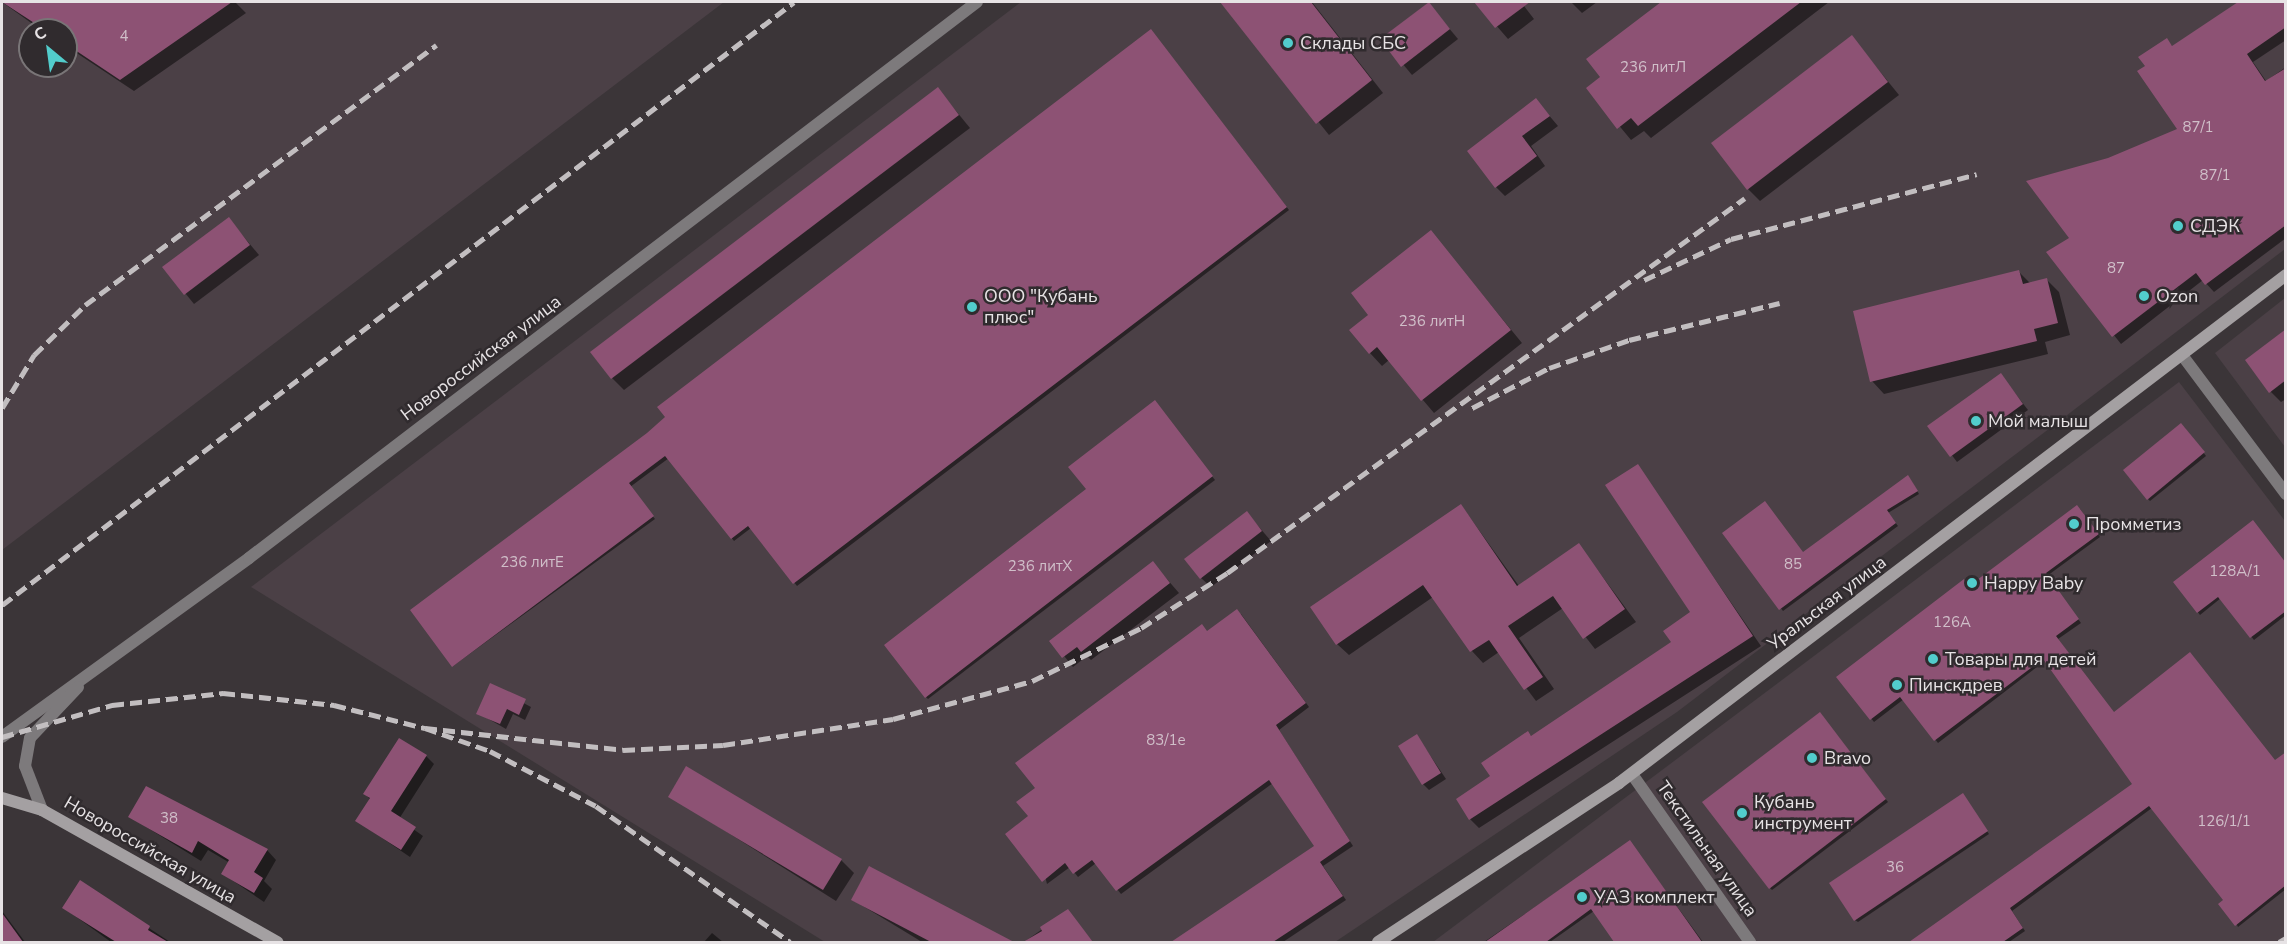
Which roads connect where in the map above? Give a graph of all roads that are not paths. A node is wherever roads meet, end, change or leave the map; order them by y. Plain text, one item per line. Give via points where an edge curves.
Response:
1 (977, 2) edge
2 (2286, 275) edge
3 (2286, 280) edge
4 (2183, 356) junction
5 (2286, 494) edge
6 (103, 660) junction
7 (2, 737) edge
8 (1632, 776) junction
9 (2, 798) edge
10 (42, 810) junction
11 (277, 942) edge
12 (1378, 942) edge
13 (1389, 942) edge
14 (1750, 942) edge

1 - 6 street, Новороссийская улица via 258,551
2 - 4 main road, Уральская улица
3 - 4 main road, Уральская улица
4 - 5 street
4 - 8 main road, Уральская улица
6 - 7 street, Новороссийская улица
6 - 10 street via 30,738 25,766
8 - 12 main road, Уральская улица
8 - 13 main road, Уральская улица
8 - 14 street, Текстильная улица
9 - 10 main road, Новороссийская улица
10 - 11 main road, Новороссийская улица

